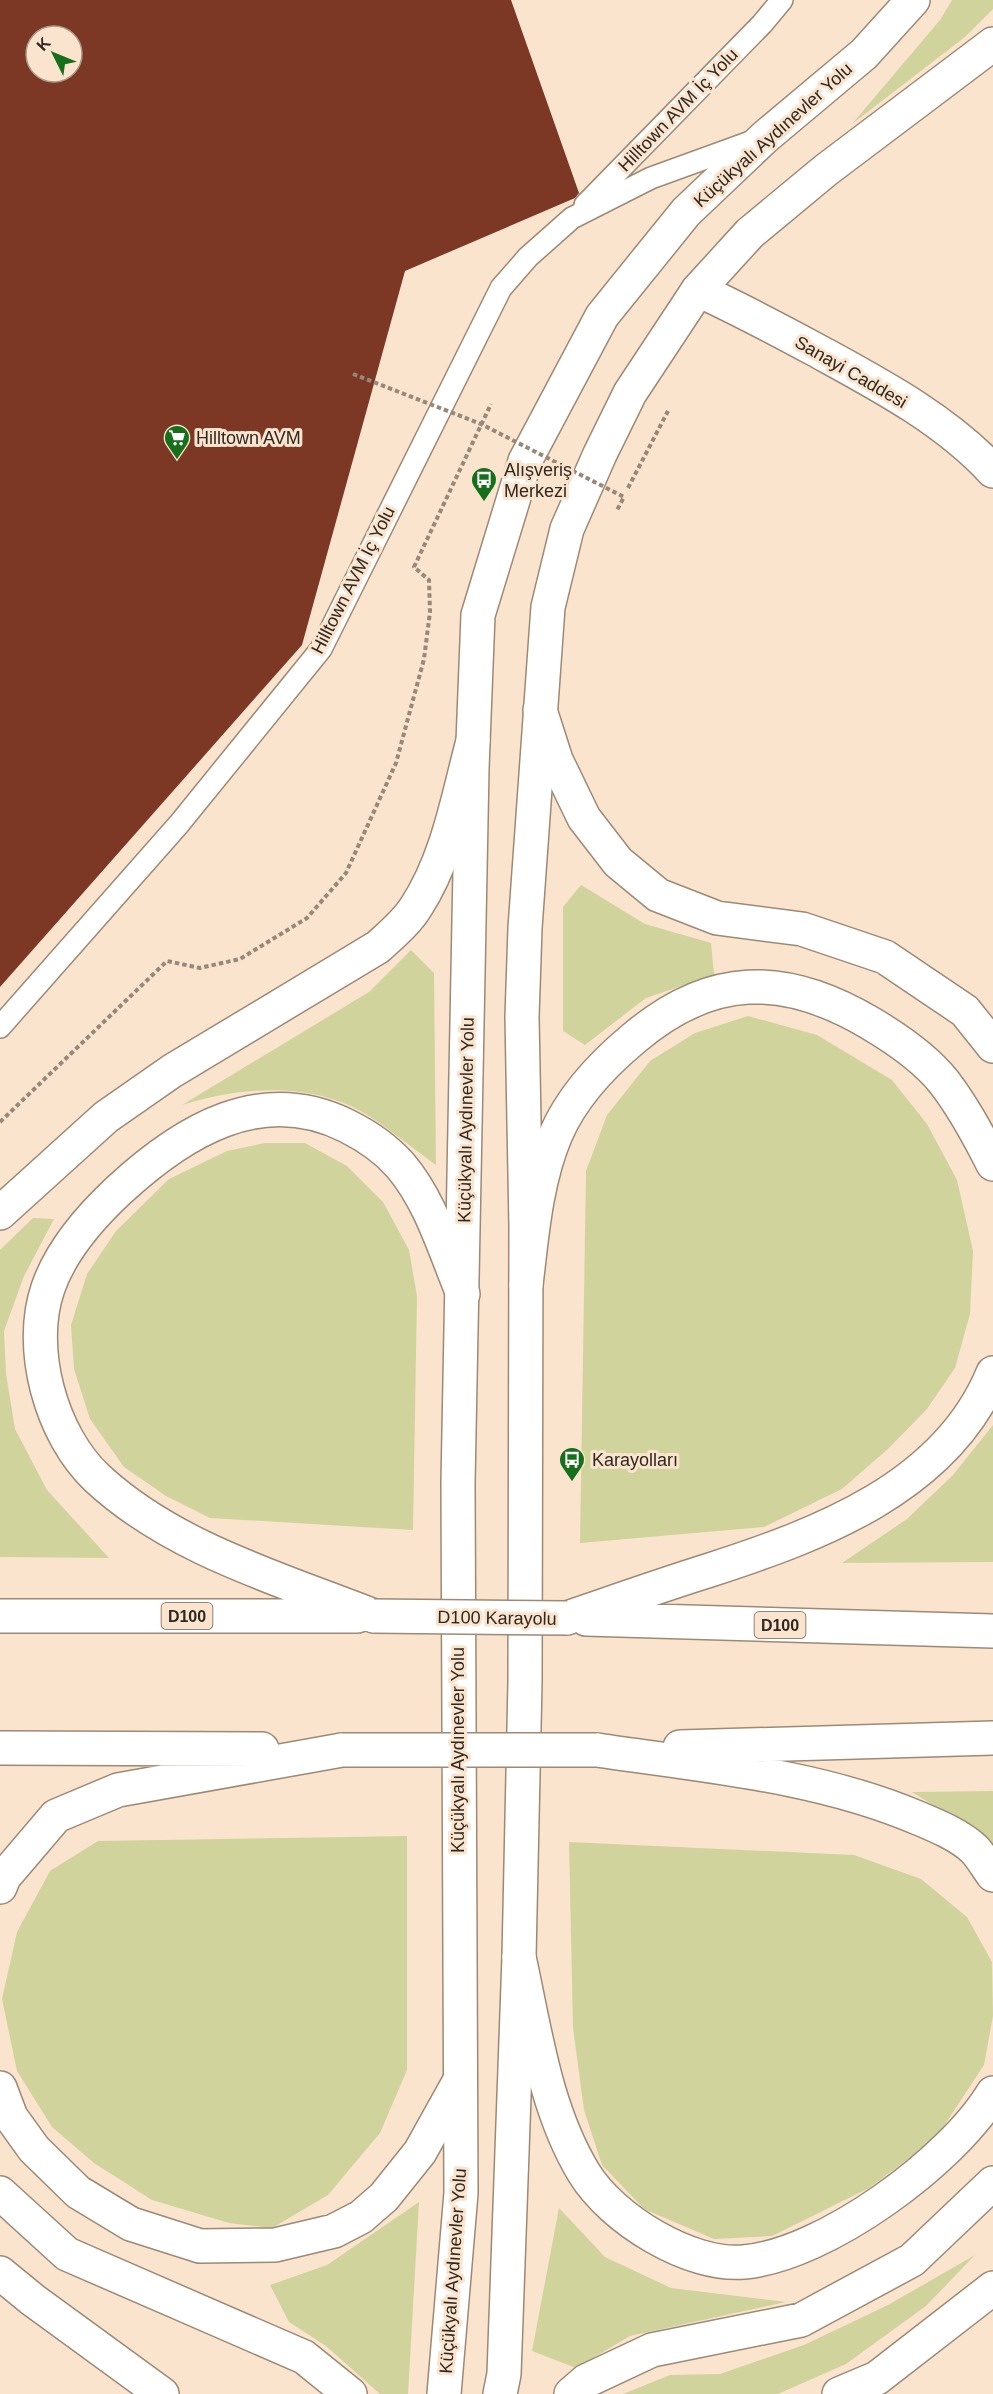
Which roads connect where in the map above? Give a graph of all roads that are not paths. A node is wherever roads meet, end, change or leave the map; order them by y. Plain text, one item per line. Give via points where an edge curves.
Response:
1 (782, 0) edge
2 (913, 0) edge
3 (993, 44) edge
4 (765, 137) junction
5 (572, 218) junction
6 (698, 290) junction
7 (993, 471) edge
8 (540, 710) junction
9 (473, 741) junction
10 (0, 1027) edge
11 (993, 1046) edge
12 (993, 1164) edge
13 (0, 1213) edge
14 (526, 1285) junction
15 (463, 1294) junction
16 (993, 1373) edge
17 (0, 1616) edge
18 (374, 1616) junction
19 (567, 1618) junction
20 (993, 1631) edge
21 (993, 1738) edge
22 (0, 1748) edge
23 (342, 1750) junction
24 (597, 1750) junction
25 (993, 1875) edge
26 (0, 1887) edge
27 (519, 1957) junction
28 (459, 2082) junction
29 (0, 2088) edge
30 (993, 2093) edge
31 (993, 2183) edge
32 (0, 2193) edge
33 (0, 2273) edge
34 (993, 2288) edge
35 (870, 2386) edge
36 (162, 2394) edge
37 (350, 2394) edge
38 (444, 2394) edge
39 (500, 2394) edge
40 (572, 2394) edge
41 (839, 2394) edge

1 - 5 lane, Hilltown AVM İç Yolu
2 - 4 main road, Küçükyalı Aydınevler Yolu via 864,54
3 - 6 main road via 826,170 750,233
4 - 5 lane, Hilltown AVM İç Yolu via 651,178
4 - 9 main road, Küçükyalı Aydınevler Yolu via 686,212 602,316 525,461 478,615
5 - 10 lane, Hilltown AVM İç Yolu via 528,257 501,288 321,649 179,824
6 - 7 main road, Sanayi Caddesi via 890,390 977,454
6 - 8 main road via 630,393 567,529 548,607
8 - 11 main road via 556,760 584,818 618,862 658,895 717,918 802,929 885,957 965,1011
8 - 14 main road via 522,1017
9 - 13 main road via 441,858 416,908 399,928 378,947 172,1071 106,1117
9 - 15 main road, Küçükyalı Aydınevler Yolu
12 - 14 main road via 943,1081 890,1035 825,1000 785,989 740,986 715,992 654,1021 615,1054 582,1092 556,1133 537,1196
14 - 27 main road via 525,1682
15 - 18 main road via 428,1209 401,1166 371,1138 326,1115 279,1107 232,1115 179,1141 96,1212 63,1256 47,1289 39,1330 46,1391 63,1431 96,1477 144,1515 218,1554
15 - 28 main road, Küçükyalı Aydınevler Yolu via 458,1483
16 - 19 main road via 967,1421 933,1459 861,1509 755,1557
17 - 18 main road, D100 Karayolu / D100
18 - 19 main road, D100 Karayolu / D100, bridge
19 - 20 main road, D100 Karayolu / D100
21 - 24 main road
22 - 23 main road
23 - 24 main road, bridge
23 - 26 main road via 118,1790 56,1816 4,1877
24 - 25 main road via 779,1777 895,1808 939,1827 974,1849
27 - 30 main road via 561,2129 585,2175 618,2211 657,2239 700,2256 742,2262 769,2258 843,2224 943,2153
27 - 39 main road via 504,2374
28 - 29 main road via 420,2152 384,2197 361,2217 334,2230 275,2245 201,2246 130,2224 78,2192 34,2149 11,2117
28 - 38 main road, Küçükyalı Aydınevler Yolu via 461,2193
31 - 40 main road via 912,2260 801,2320 652,2350 586,2381
32 - 37 main road via 67,2254 304,2358
33 - 36 main road
34 - 35 main road
35 - 41 main road

